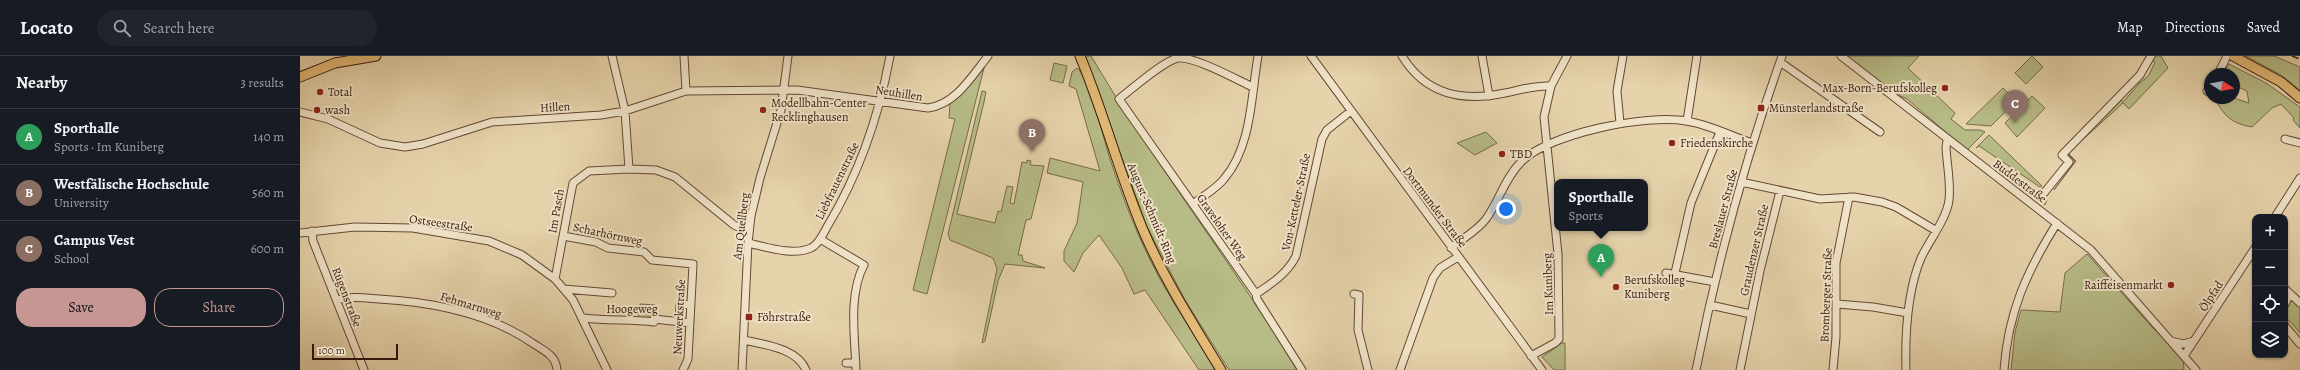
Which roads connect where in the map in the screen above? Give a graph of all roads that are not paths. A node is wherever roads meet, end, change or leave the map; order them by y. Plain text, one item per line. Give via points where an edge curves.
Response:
1 (376, 56) edge
2 (612, 56) edge
3 (684, 56) edge
4 (788, 56) edge
5 (890, 56) edge
6 (988, 56) edge
7 (1080, 56) edge
8 (1258, 56) edge
9 (1311, 56) edge
10 (1402, 56) edge
11 (1482, 56) edge
12 (1566, 56) edge
13 (1623, 56) edge
14 (1697, 56) edge
15 (1841, 56) edge
16 (2151, 56) edge
17 (2227, 56) edge
18 (2233, 56) edge
19 (1781, 59) edge
20 (2221, 68) edge
21 (300, 78) edge
22 (1550, 86) junction
23 (1253, 87) junction
24 (785, 89) junction
25 (686, 91) junction
26 (1490, 96) junction
27 (2300, 98) edge
28 (881, 101) junction
29 (625, 111) junction
30 (1351, 111) junction
31 (300, 112) edge
32 (1687, 121) junction
33 (1620, 123) junction
34 (1720, 132) junction
35 (1880, 132) dead end
36 (2285, 139) dead end
37 (1947, 140) junction
38 (1752, 143) junction
39 (2300, 143) edge
40 (1547, 146) junction
41 (629, 169) junction
42 (2300, 180) edge
43 (1741, 182) junction
44 (1780, 191) junction
45 (2044, 193) dead end
46 (1848, 197) junction
47 (1193, 204) junction
48 (2277, 214) edge
49 (1554, 215) edge
50 (2057, 223) junction
51 (1935, 230) junction
52 (312, 231) junction
53 (1556, 231) edge
54 (749, 232) junction
55 (300, 233) edge
56 (563, 236) junction
57 (820, 239) junction
58 (748, 243) junction
59 (1452, 248) junction
60 (1458, 257) junction
61 (2252, 259) edge
62 (693, 264) joint
63 (1666, 273) dead end
64 (1675, 273) junction
65 (555, 279) junction
66 (1715, 282) junction
67 (564, 289) junction
68 (2288, 291) edge
69 (612, 293) dead end
70 (1256, 294) junction
71 (1354, 294) dead end
72 (337, 300) junction
73 (2300, 303) edge
74 (1837, 304) junction
75 (691, 305) junction
76 (1710, 305) junction
77 (1908, 313) junction
78 (1751, 314) junction
79 (584, 318) junction
80 (679, 322) junction
81 (690, 323) junction
82 (2288, 330) edge
83 (744, 340) junction
84 (2171, 340) junction
85 (2194, 341) junction
86 (2300, 344) edge
87 (1531, 356) junction
88 (2184, 356) junction
89 (846, 363) dead end
90 (856, 366) edge
91 (364, 370) edge
92 (557, 370) edge
93 (607, 370) edge
94 (683, 370) edge
95 (742, 370) edge
96 (806, 370) edge
97 (1221, 370) edge
98 (1302, 370) edge
99 (1368, 370) edge
100 (1400, 370) edge
101 (1542, 370) edge
102 (1696, 370) edge
103 (1740, 370) edge
104 (1833, 370) edge
105 (1906, 370) edge
106 (2004, 370) edge
107 (2196, 370) edge

1 - 21 main road via 335,63
2 - 29 street
3 - 25 street
4 - 24 street
5 - 28 street, Liebfrauenstraße
6 - 28 street, Neuhillen via 956,95 944,104 919,108
7 - 97 main road, August-Schmidt-Ring via 1120,173 1143,229 1177,297
8 - 23 street
9 - 30 street, Dortmunder Straße
10 - 26 street via 1415,74 1438,90 1455,96
11 - 26 street
12 - 22 street, Im Kuniberg
13 - 33 street via 1617,91
14 - 32 street
15 - 37 street, Buddestraße
16 - 45 street via 2140,75 2062,155 2069,162
17 - 20 street
18 - 27 main road via 2281,82
19 - 35 street
19 - 38 street, Breslauer Straße
22 - 26 street
22 - 40 street, Im Kuniberg via 1545,111
23 - 47 street via 1249,120 1237,158 1220,183
23 - 47 street, Graveloher Weg via 1202,64 1179,58 1119,99
24 - 25 street, Hillen
24 - 28 street, Neuhillen
24 - 54 street, Am Quellberg via 753,203
25 - 29 street, Hillen
28 - 57 street, Liebfrauenstraße via 857,169
29 - 31 street, Hillen via 601,115 492,122 423,144 405,147 380,143 328,119
29 - 41 street
30 - 59 street, Dortmunder Straße
30 - 70 street, Von-Ketteler-Straße via 1327,130 1322,139 1296,256 1292,264 1282,276
32 - 33 street via 1646,120
32 - 34 street
33 - 40 street
34 - 38 street
34 - 64 street via 1691,203
36 - 39 street
37 - 50 street, Buddestraße
37 - 51 street via 1949,200 1946,212
38 - 43 street, Breslauer Straße
40 - 49 street, Im Kuniberg
40 - 59 street via 1531,153 1520,162 1480,227
41 - 54 street, Im Pasch via 656,170 675,177 724,217
41 - 56 street, Im Pasch via 589,171 576,179 571,188
42 - 48 street
43 - 44 street
43 - 66 street, Breslauer Straße
44 - 46 street via 1820,200
44 - 78 street, Graudenzer Straße
46 - 51 street via 1882,202 1896,207
46 - 74 street, Bromberger Straße via 1836,263
47 - 70 street, Graveloher Weg
50 - 84 street, Buddestraße via 2091,250
50 - 106 street via 2024,282 2009,328
51 - 77 street via 1920,260
52 - 55 street, Ostseestraße
52 - 65 street, Ostseestraße via 355,227 413,228 489,241 522,255
52 - 72 street, Rügenstraße via 313,241
53 - 87 street, Im Kuniberg via 1560,339
54 - 58 street, Am Quellberg
56 - 62 street, Scharhörnweg via 596,242 608,248 644,252 652,260
56 - 65 street, Im Pasch
57 - 58 street, Liebfrauenstraße via 813,247 795,250 778,250
57 - 90 street via 864,265 857,278 855,300
58 - 83 street, Am Quellberg
59 - 60 street, Dortmunder Straße
60 - 87 street, Dortmunder Straße
60 - 100 street via 1440,268 1433,278
61 - 85 street, Ölpfad
62 - 75 street, Neuwerkstraße
63 - 64 street
64 - 66 street
65 - 67 street, Ostseestraße
66 - 76 street, Breslauer Straße
67 - 69 street
67 - 79 street, Ostseestraße
68 - 73 street
70 - 98 street, Graveloher Weg
71 - 99 street via 1359,295 1358,330
72 - 91 street, Rügenstraße
72 - 92 street, Fehmarnweg via 346,297 453,308 520,334 552,356
74 - 77 street
74 - 104 street, Bromberger Straße
75 - 80 street via 680,304
75 - 81 street, Neuwerkstraße
76 - 78 street, Graudenzer Straße
76 - 102 street, Breslauer Straße
77 - 105 street
78 - 103 street, Graudenzer Straße
79 - 80 street, Hoogeweg via 617,322 629,319 654,322 654,319
79 - 93 street, Ostseestraße
80 - 81 street, Hoogeweg
81 - 94 street, Neuwerkstraße via 688,359
82 - 86 street
83 - 95 street, Am Quellberg
83 - 96 street via 789,352 800,359
84 - 85 street via 2183,344
84 - 88 street, Buddestraße
85 - 88 street, Ölpfad
87 - 101 street, Dortmunder Straße
88 - 107 street, Buddestraße
89 - 90 street

